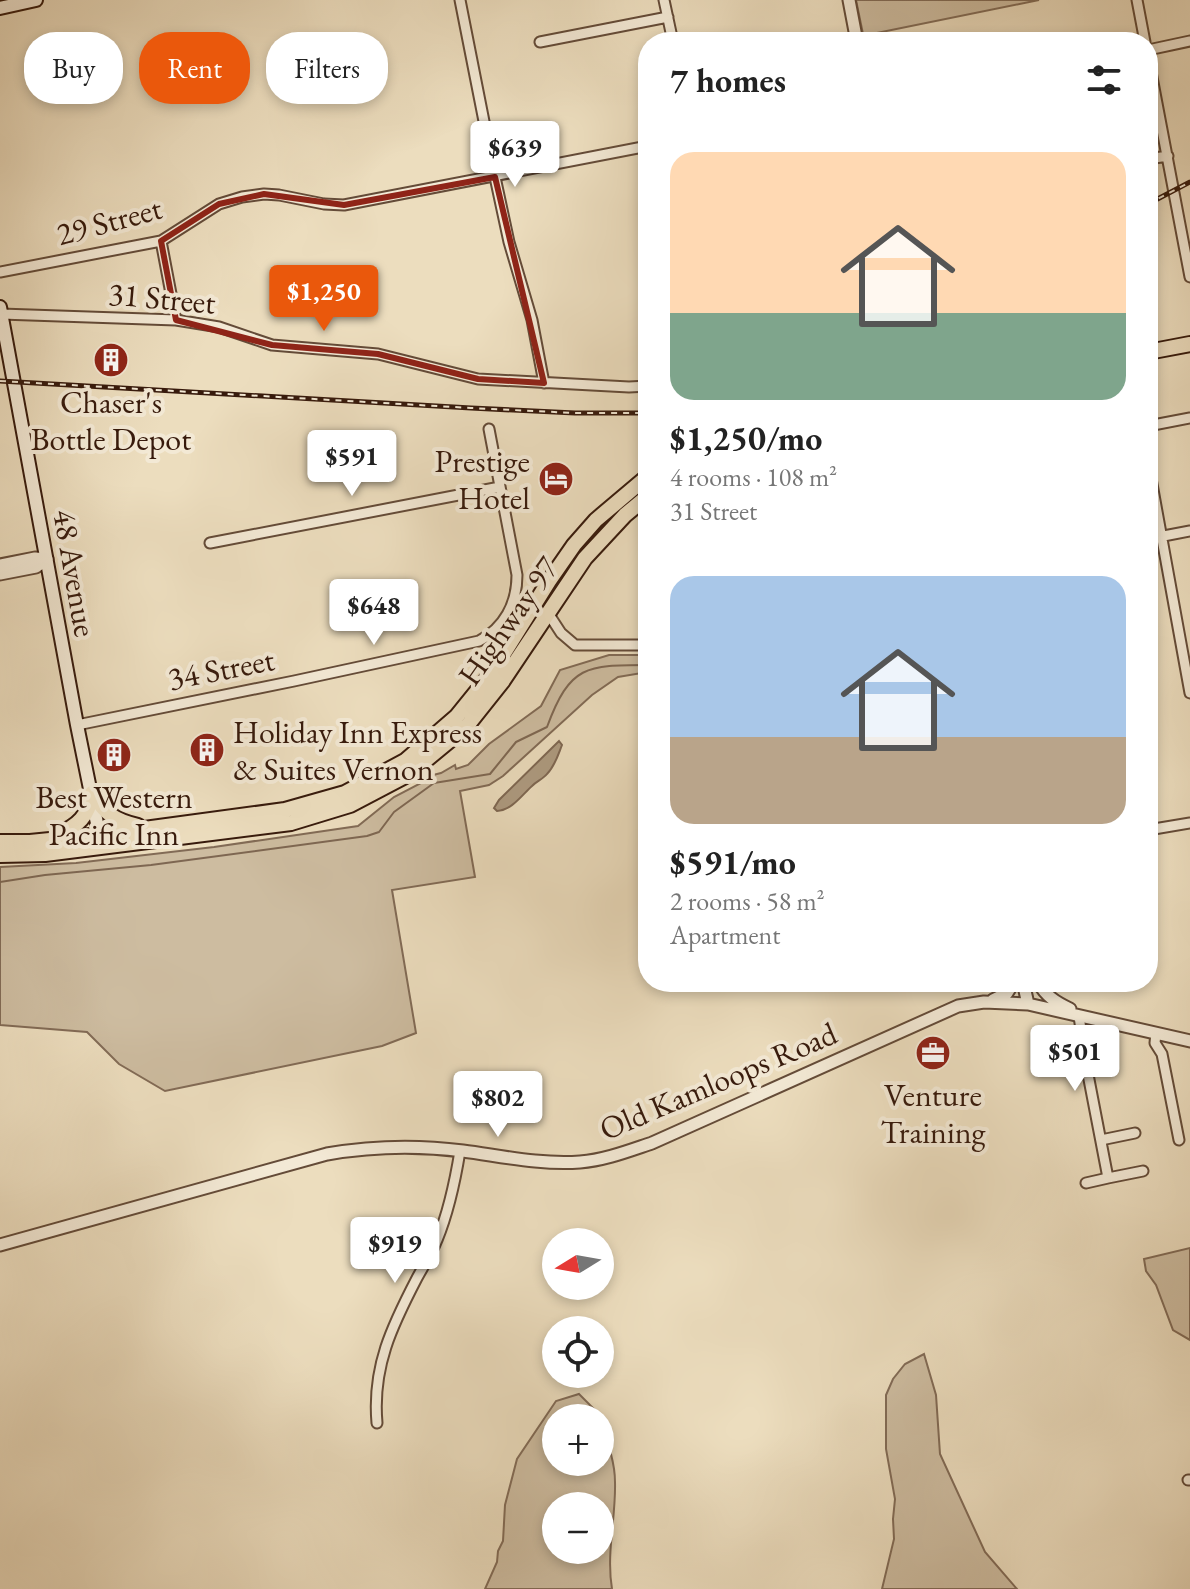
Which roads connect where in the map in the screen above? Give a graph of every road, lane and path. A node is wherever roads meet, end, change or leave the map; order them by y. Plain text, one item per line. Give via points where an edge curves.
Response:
1 (36, 0) edge
2 (460, 0) edge
3 (664, 0) edge
4 (842, 0) edge
5 (849, 0) edge
6 (1137, 0) edge
7 (0, 8) edge
8 (668, 17) junction
9 (671, 32) edge
10 (847, 32) edge
11 (855, 32) edge
12 (1143, 32) edge
13 (1190, 41) edge
14 (540, 42) dead end
15 (1158, 50) edge
16 (1158, 104) edge
17 (638, 148) edge
18 (1168, 156) junction
19 (1158, 158) edge
20 (495, 177) junction
21 (1187, 240) edge
22 (161, 241) junction
23 (0, 272) edge
24 (1190, 277) edge
25 (1, 311) edge
26 (176, 320) junction
27 (1190, 344) edge
28 (1158, 350) edge
29 (544, 383) junction
30 (638, 387) edge
31 (1190, 418) edge
32 (1158, 424) edge
33 (489, 429) dead end
34 (638, 484) edge
35 (500, 487) junction
36 (638, 504) edge
37 (1158, 515) edge
38 (1190, 531) edge
39 (1162, 536) junction
40 (1158, 537) edge
41 (210, 543) dead end
42 (47, 559) junction
43 (0, 565) edge
44 (0, 574) edge
45 (548, 613) junction
46 (1185, 634) edge
47 (638, 645) edge
48 (1190, 693) edge
49 (77, 725) junction
50 (92, 793) junction
51 (1190, 823) edge
52 (153, 828) junction
53 (1158, 828) edge
54 (40, 841) junction
55 (101, 841) junction
56 (0, 842) edge
57 (0, 855) edge
58 (1008, 992) edge
59 (1026, 992) edge
60 (1033, 992) edge
61 (1044, 992) edge
62 (984, 1002) junction
63 (1031, 1005) junction
64 (1084, 1017) junction
65 (1156, 1033) junction
66 (1190, 1041) edge
67 (1135, 1133) dead end
68 (1101, 1140) junction
69 (1179, 1140) dead end
70 (460, 1151) junction
71 (1143, 1171) dead end
72 (1108, 1178) junction
73 (1086, 1183) dead end
74 (0, 1245) edge
75 (377, 1423) dead end

1 - 7 main road
2 - 20 street
3 - 8 street
4 - 10 street
5 - 11 street
6 - 12 street
8 - 9 street
8 - 14 street
13 - 15 street
16 - 18 street
17 - 20 street, 29 Street
18 - 19 street
18 - 21 street
20 - 22 street, 29 Street via 344,205 279,195 242,197 219,204
20 - 29 street
21 - 24 street
22 - 23 street, 29 Street
22 - 26 street
25 - 26 street, 31 Street
25 - 42 main road, 48 Avenue
26 - 29 street, 31 Street via 219,327 272,345 378,354 478,379
27 - 28 highway
29 - 30 street, 31 Street
31 - 32 street
33 - 35 street, 34 Street
34 - 52 highway, Highway 97 via 596,520 560,565 491,674 457,716 405,761 345,793 285,810
35 - 41 street
35 - 49 street, 34 Street via 517,591 493,634
36 - 45 highway, Highway 97 via 585,558
37 - 39 street
38 - 39 street
39 - 40 street
39 - 46 street
42 - 43 street
42 - 44 street via 36,567
42 - 49 main road, 48 Avenue
45 - 47 street via 575,645
45 - 55 highway, Highway 97 via 467,726 409,774 362,799 291,823
46 - 48 street
49 - 50 main road, 48 Avenue
50 - 52 highway via 115,820
50 - 54 highway via 78,824
50 - 55 main road, 48 Avenue
51 - 53 street
52 - 55 highway, Highway 97
54 - 55 highway, Highway 97
54 - 56 highway, Highway 97
55 - 57 highway, Highway 97 via 45,854
58 - 62 street
59 - 63 street
60 - 63 street
61 - 64 street
62 - 63 street, Old Kamloops Road
62 - 70 street, Old Kamloops Road via 958,1006 652,1143 609,1157 540,1162
63 - 64 street, Old Kamloops Road
64 - 65 street
64 - 68 street
65 - 66 street
65 - 69 street
67 - 68 street
68 - 72 street
70 - 74 street, Old Kamloops Road via 394,1147 327,1154
70 - 75 street via 436,1244 386,1342
71 - 72 street
72 - 73 street

